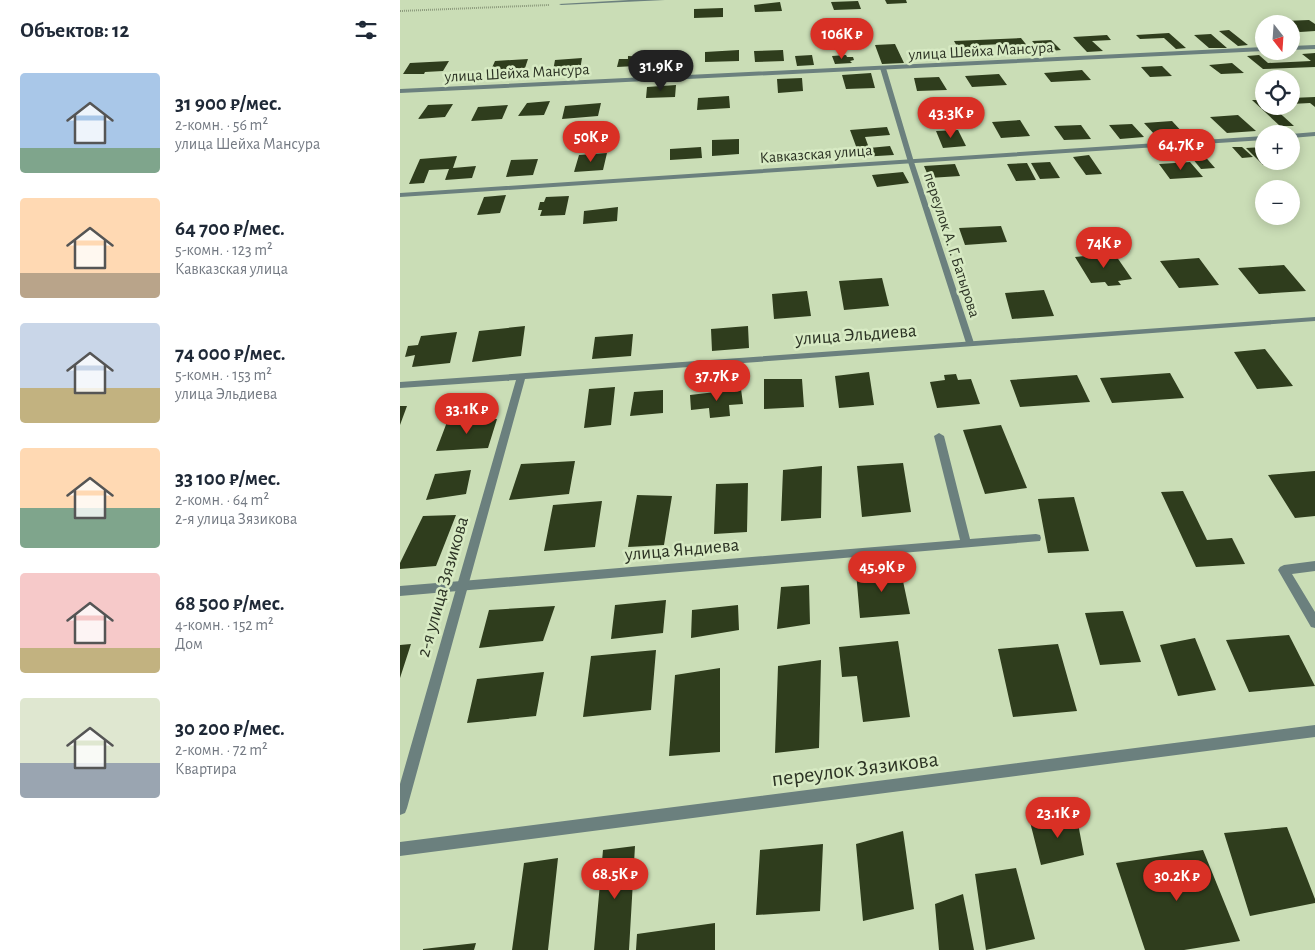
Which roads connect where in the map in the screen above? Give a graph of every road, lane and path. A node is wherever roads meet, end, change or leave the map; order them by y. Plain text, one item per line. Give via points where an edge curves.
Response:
1 (663, 0) edge
2 (562, 2) edge
3 (400, 11) edge
4 (1315, 47) edge
5 (1300, 48) edge
6 (1255, 49) edge
7 (883, 68) junction
8 (400, 91) edge
9 (1315, 134) edge
10 (1300, 135) edge
11 (1255, 139) edge
12 (910, 162) junction
13 (400, 196) edge
14 (1315, 319) edge
15 (970, 343) junction
16 (521, 376) junction
17 (400, 385) edge
18 (939, 436) dead end
19 (1036, 538) dead end
20 (966, 544) junction
21 (1315, 566) edge
22 (462, 586) junction
23 (400, 591) edge
24 (1315, 623) edge
25 (1315, 731) edge
26 (400, 808) edge
27 (400, 848) edge

1 - 2 street
2 - 3 path
4 - 5 street
6 - 7 street, улица Шейха Мансура
7 - 8 street, улица Шейха Мансура
7 - 12 street, переулок А. Г. Батырова
9 - 10 street
11 - 12 street, Кавказская улица
12 - 13 street, Кавказская улица
12 - 15 street, переулок А. Г. Батырова
14 - 15 street, улица Эльдиева
15 - 16 street, улица Эльдиева
16 - 17 street, улица Эльдиева
16 - 22 street, 2-я улица Зязикова
18 - 20 street
19 - 20 street, улица Яндиева
20 - 22 street, улица Яндиева
21 - 24 street via 1284,570
22 - 23 street, улица Яндиева
22 - 26 street, 2-я улица Зязикова
25 - 27 street, переулок Зязикова

